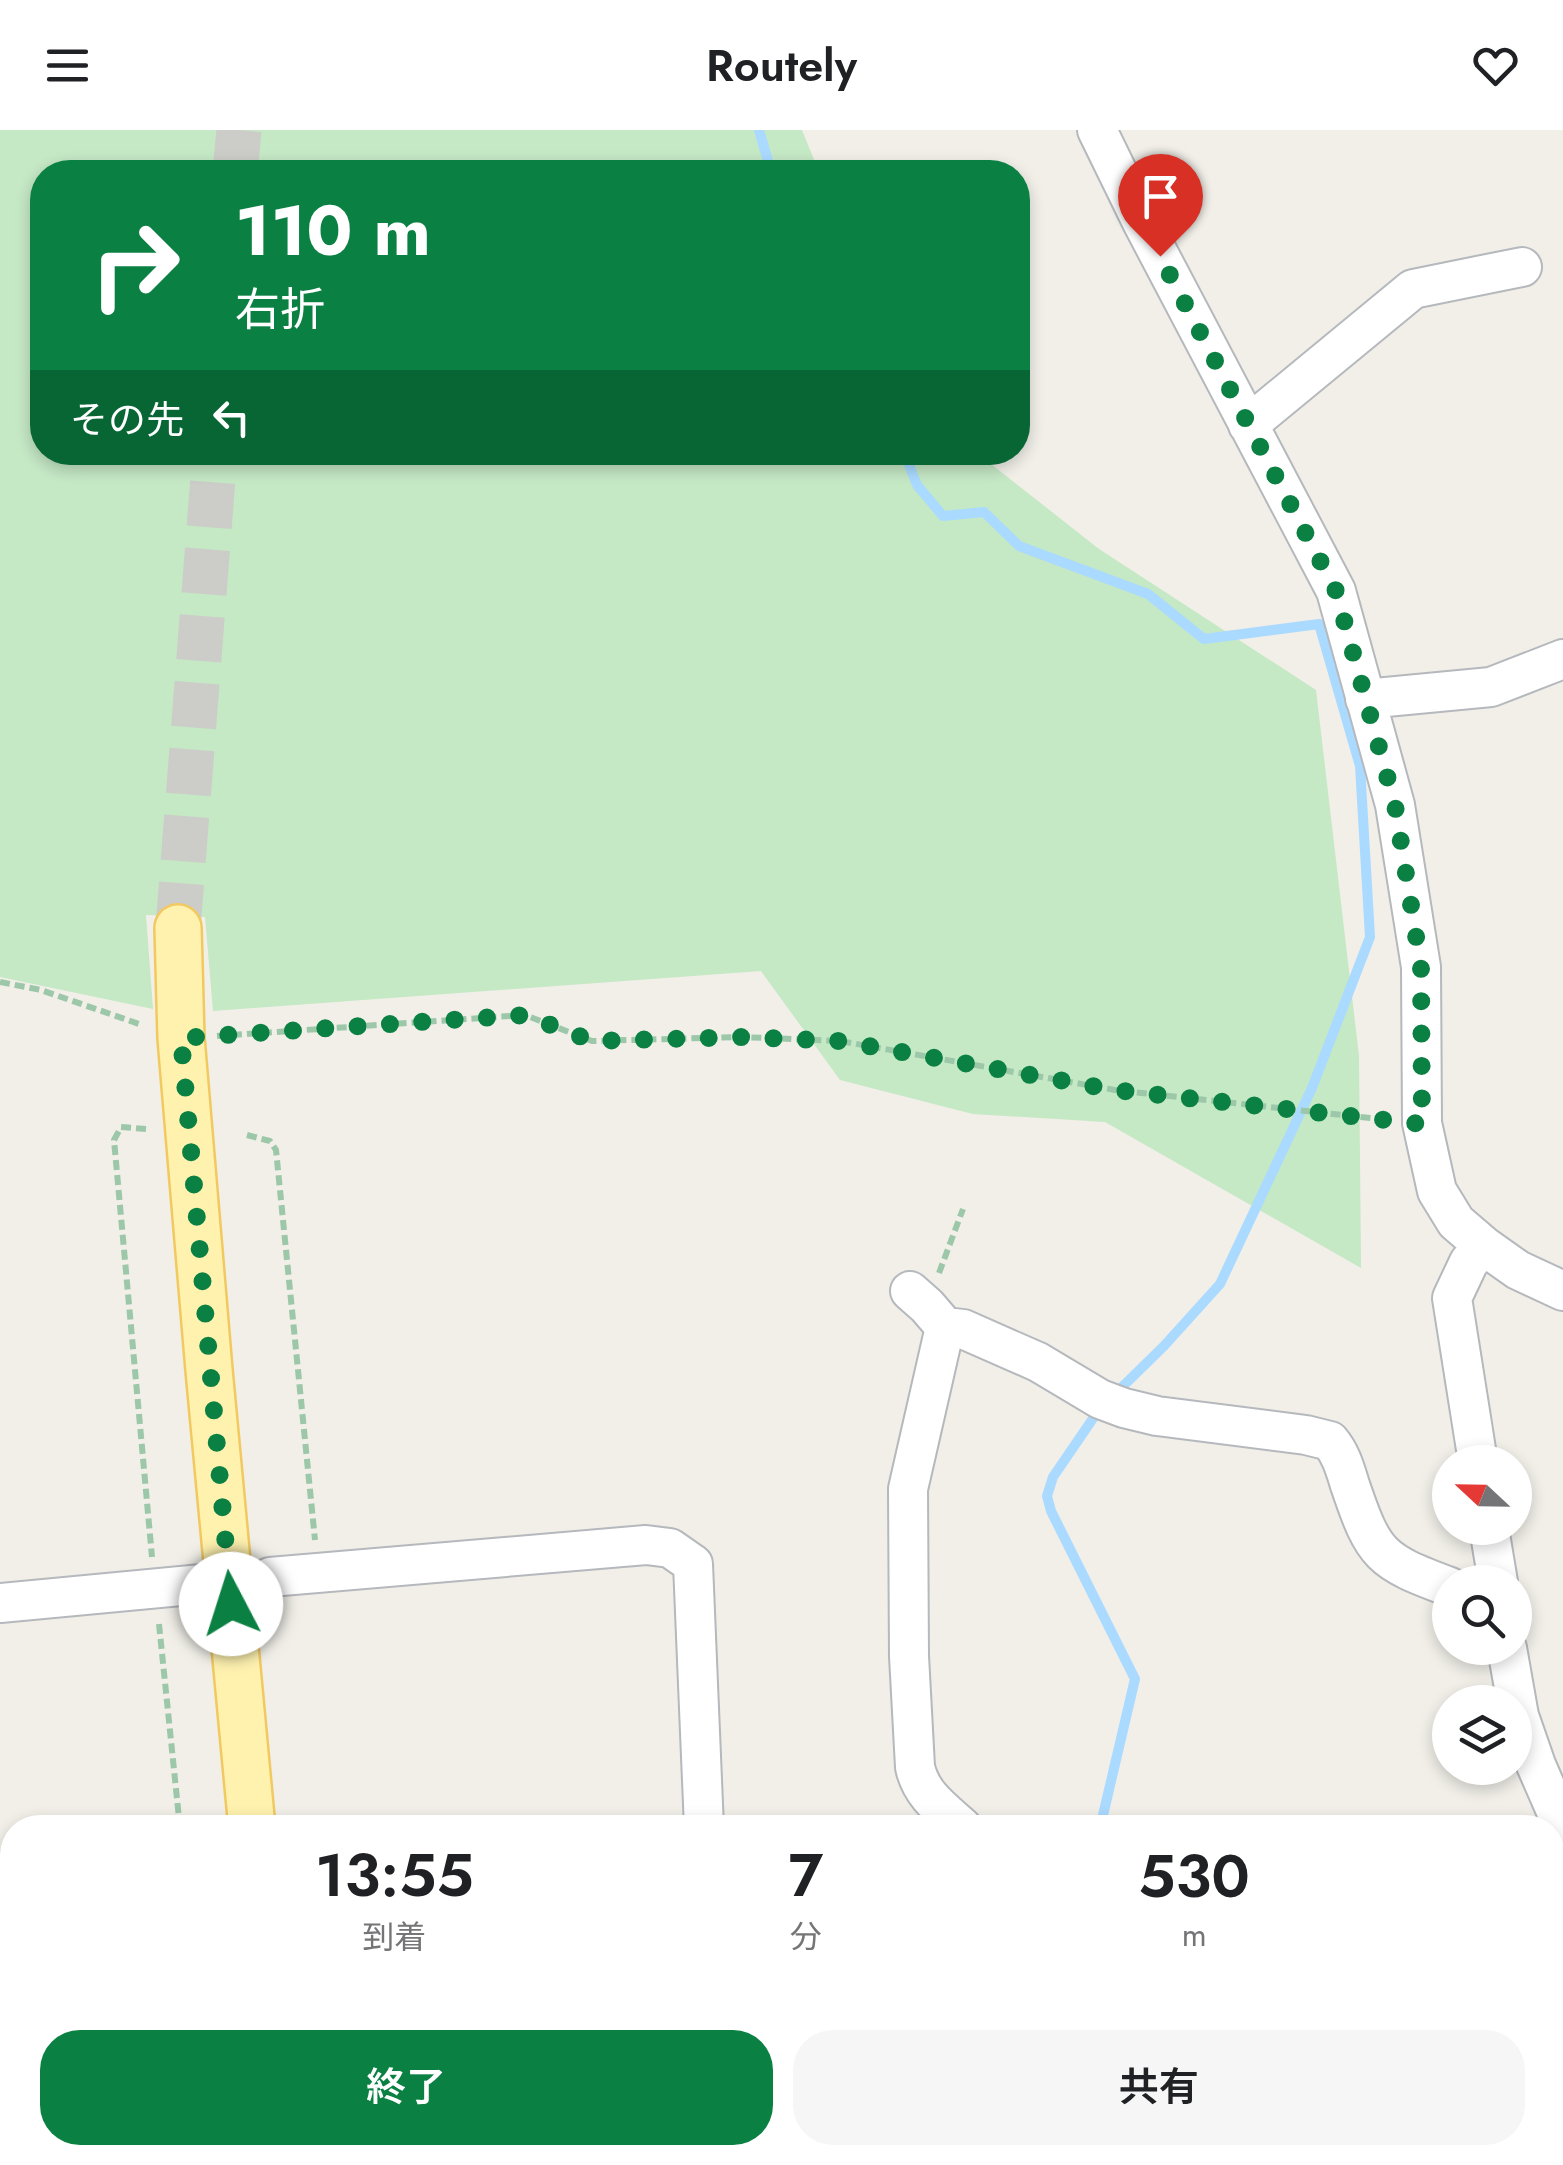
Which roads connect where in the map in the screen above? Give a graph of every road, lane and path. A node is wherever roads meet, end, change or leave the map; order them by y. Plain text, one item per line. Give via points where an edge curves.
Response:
1 (1097, 130) edge
2 (1522, 267) dead end
3 (1248, 425) junction
4 (1563, 659) edge
5 (1366, 699) junction
6 (178, 928) tunnel mouth
7 (0, 982) edge
8 (181, 1038) junction
9 (1422, 1124) junction
10 (146, 1128) dead end
11 (247, 1135) dead end
12 (963, 1209) dead end
13 (1484, 1246) junction
14 (1563, 1291) edge
15 (927, 1308) junction
16 (1475, 1445) edge
17 (318, 1571) junction
18 (270, 1576) dead end
19 (1432, 1579) edge
20 (202, 1584) dead end
21 (155, 1588) junction
22 (0, 1604) edge
23 (1510, 1665) edge
24 (179, 1815) edge
25 (251, 1815) edge
26 (703, 1815) edge
27 (948, 1815) edge
28 (1558, 1815) edge

1 - 3 street
2 - 3 street via 1413,289
3 - 5 street via 1336,591
4 - 5 street via 1491,687
5 - 9 street via 1395,805 1421,967
6 - 8 main road
7 - 8 path
8 - 9 path via 525,1015 592,1041 840,1041 1115,1090
8 - 25 main road
9 - 13 street via 1438,1191 1456,1222
10 - 21 path via 121,1127 114,1140
11 - 17 path via 270,1140 276,1150
12 - 15 path
13 - 14 street
13 - 16 street via 1452,1298
15 - 19 street via 1124,1408 1330,1441 1377,1549
15 - 27 street via 908,1490 908,1656 918,1782
17 - 18 street
17 - 26 street via 670,1548 692,1564
20 - 21 street
21 - 22 street
21 - 24 path
23 - 28 street via 1518,1716

